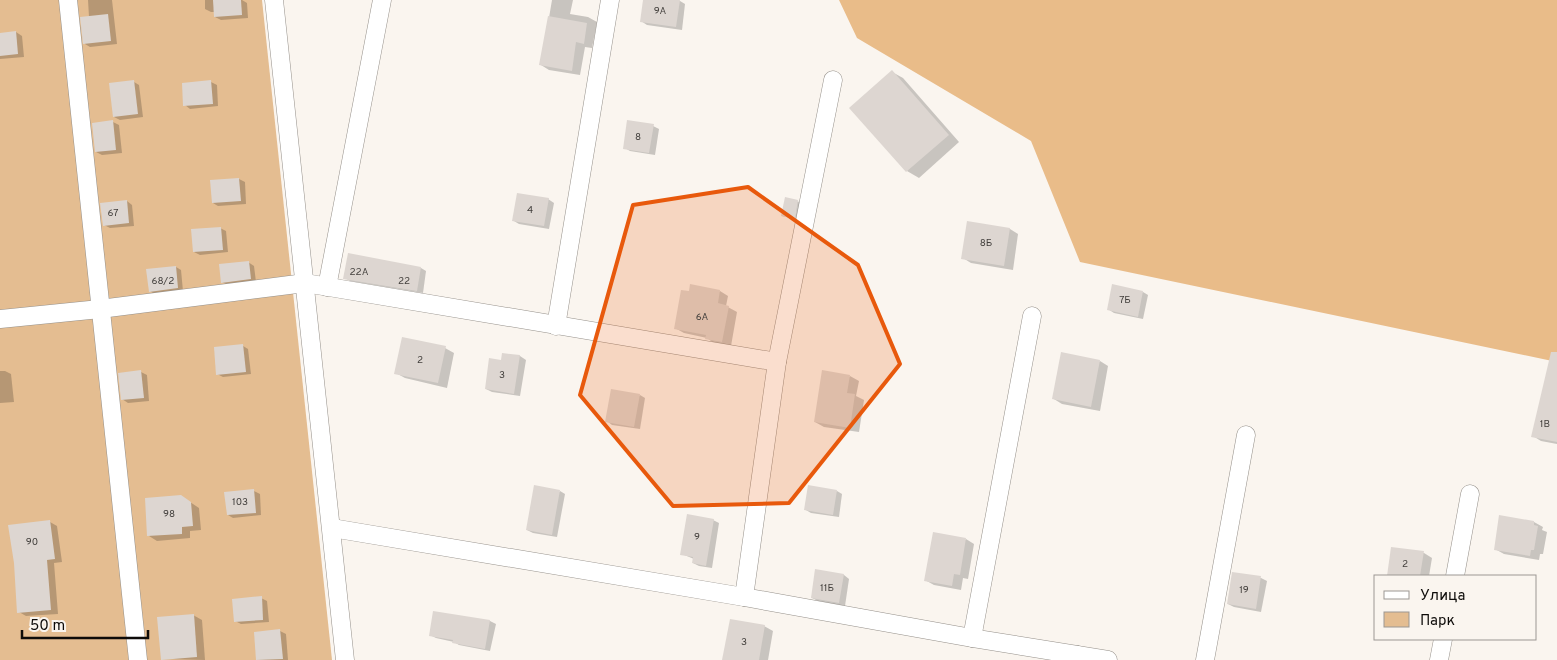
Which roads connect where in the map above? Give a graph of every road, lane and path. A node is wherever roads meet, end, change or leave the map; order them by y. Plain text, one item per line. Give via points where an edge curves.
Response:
1 (68, 0) edge
2 (274, 0) edge
3 (382, 0) edge
4 (610, 0) edge
5 (833, 80) dead end
6 (305, 283) junction
7 (327, 287) junction
8 (100, 309) junction
9 (1032, 316) dead end
10 (0, 320) edge
11 (556, 326) junction
12 (777, 362) junction
13 (1246, 435) dead end
14 (1470, 494) dead end
15 (332, 528) junction
16 (1455, 575) edge
17 (744, 597) junction
18 (972, 638) junction
19 (1443, 640) edge
20 (1076, 657) edge
21 (138, 660) edge
22 (345, 660) edge
23 (1108, 660) edge
24 (1205, 660) edge
25 (1440, 660) edge

1 - 8 lane
2 - 6 lane
3 - 7 lane
4 - 11 lane
5 - 12 lane
6 - 7 lane
6 - 8 lane
6 - 15 lane
7 - 11 lane
8 - 10 lane
8 - 21 lane
9 - 18 lane
11 - 12 lane
12 - 17 lane
13 - 24 lane
14 - 16 lane
15 - 17 lane
15 - 22 lane
17 - 18 lane
18 - 20 lane
19 - 25 lane
20 - 23 lane

